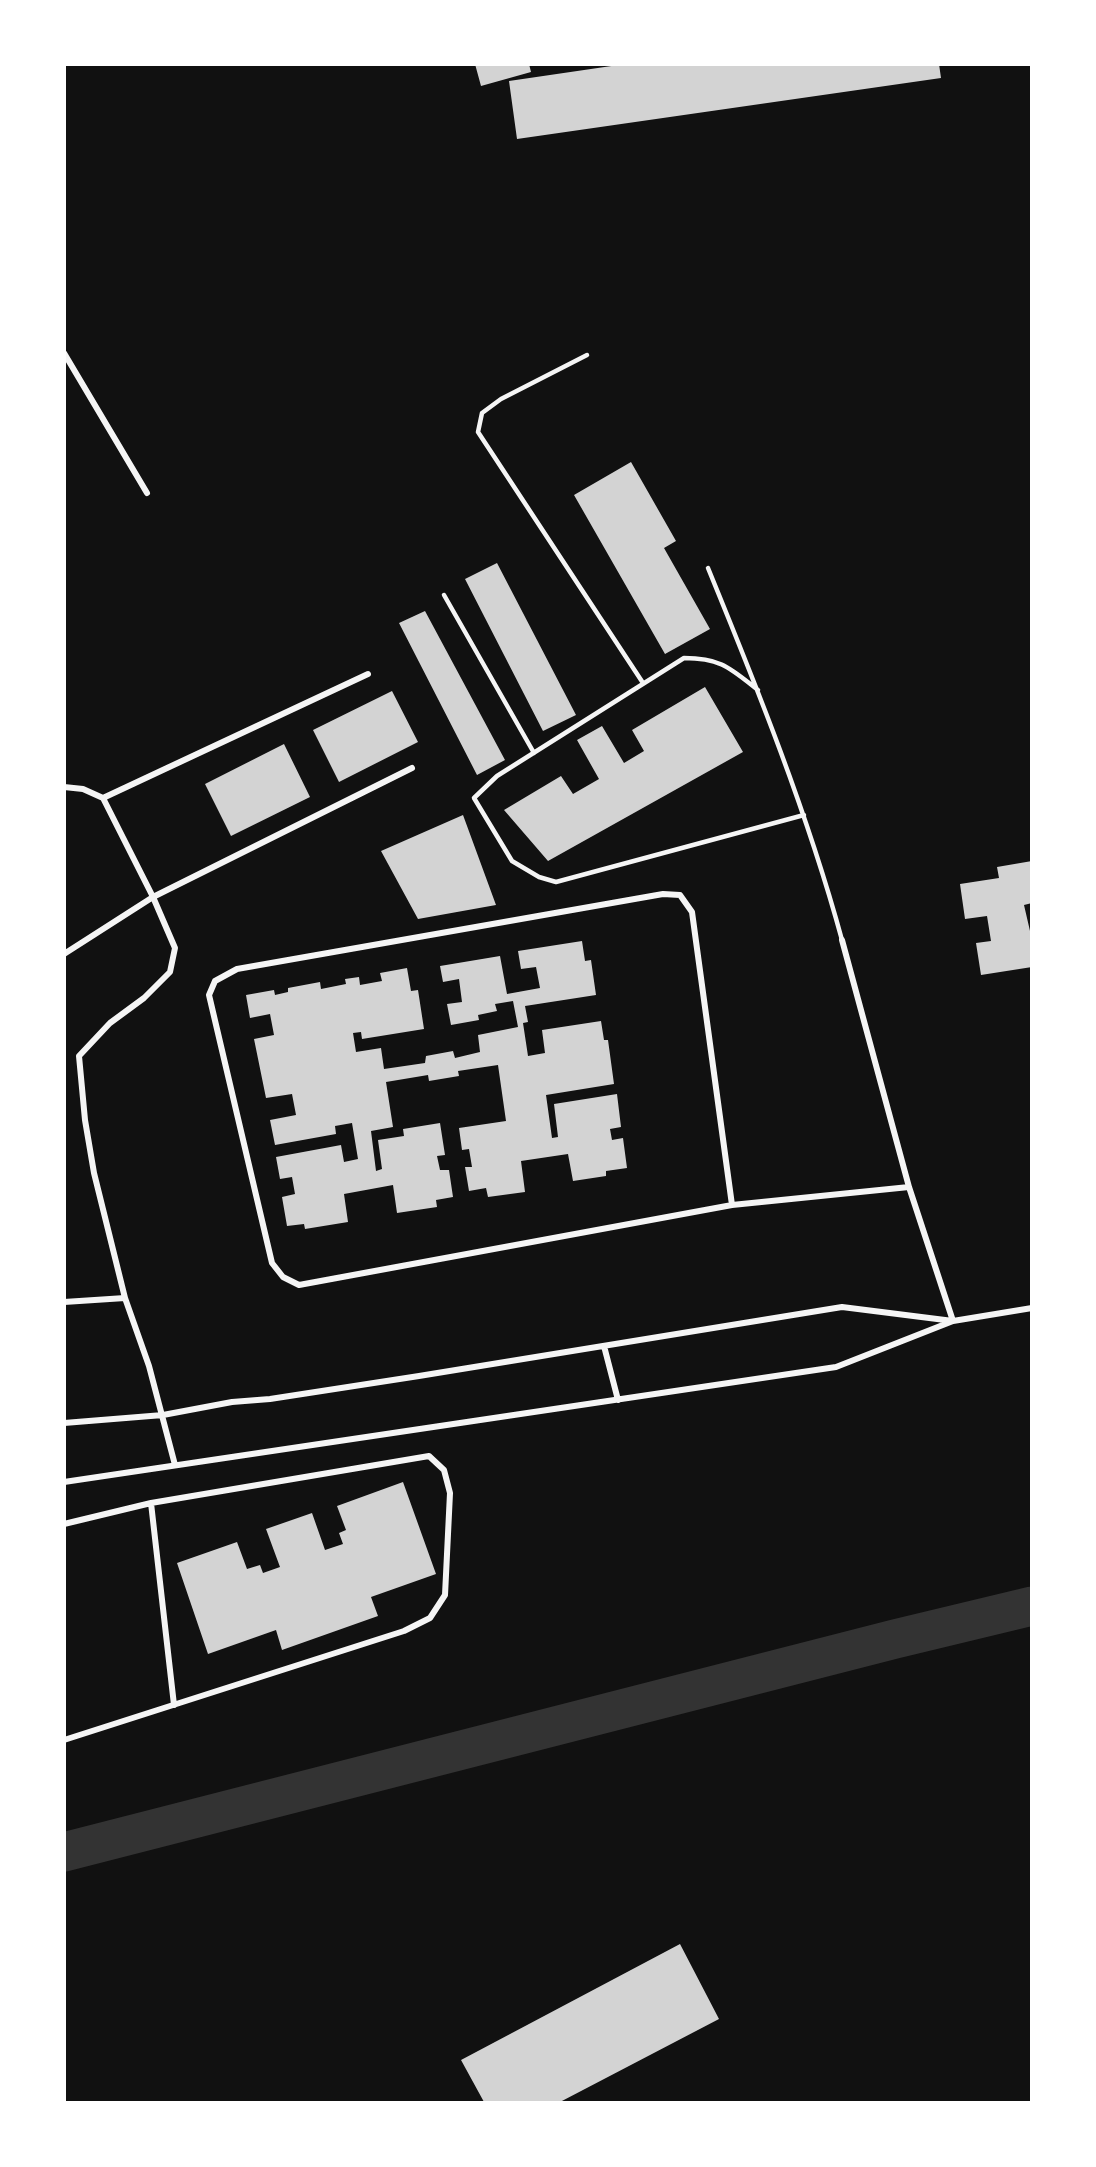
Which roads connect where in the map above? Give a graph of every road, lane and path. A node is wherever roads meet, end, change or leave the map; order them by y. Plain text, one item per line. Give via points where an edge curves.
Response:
1 (64, 354) edge
2 (587, 355) dead end
3 (147, 494) dead end
4 (708, 568) dead end
5 (444, 596) dead end
6 (368, 674) dead end
7 (643, 683) junction
8 (758, 690) junction
9 (534, 753) junction
10 (412, 768) dead end
11 (64, 787) edge
12 (103, 798) junction
13 (804, 815) junction
14 (153, 897) junction
15 (842, 940) joint
16 (64, 954) edge
17 (909, 1187) junction
18 (732, 1205) junction
19 (125, 1298) junction
20 (64, 1302) edge
21 (1032, 1308) edge
22 (953, 1321) junction
23 (604, 1346) junction
24 (618, 1400) junction
25 (163, 1415) junction
26 (64, 1423) edge
27 (175, 1465) junction
28 (64, 1482) edge
29 (151, 1503) junction
30 (64, 1524) edge
31 (174, 1705) junction
32 (64, 1740) edge

1 - 3 street
2 - 7 lane via 501,399 482,413 478,432
4 - 8 lane
5 - 9 lane
6 - 12 street
7 - 8 lane via 684,658 706,658 728,666
7 - 9 lane
8 - 13 lane
9 - 13 lane via 497,776 474,798 512,861 556,882
10 - 14 street
11 - 12 street via 83,789
12 - 14 street
13 - 15 lane
14 - 16 street
14 - 19 street via 175,948 170,972 110,1023 79,1056 94,1173
15 - 17 street
17 - 18 street
17 - 22 street
18 - 18 street via 692,912 680,895 663,894 237,969 215,981 209,995 272,1263 283,1277 299,1285
19 - 20 street
19 - 25 street
21 - 22 street
22 - 23 street via 842,1308
22 - 24 street via 836,1367
23 - 24 street
23 - 25 street
24 - 27 street
25 - 26 street
25 - 27 street
27 - 28 street
29 - 30 street
29 - 31 street
29 - 31 street via 429,1456 444,1470 450,1493 445,1595 430,1618 404,1631
31 - 32 street

